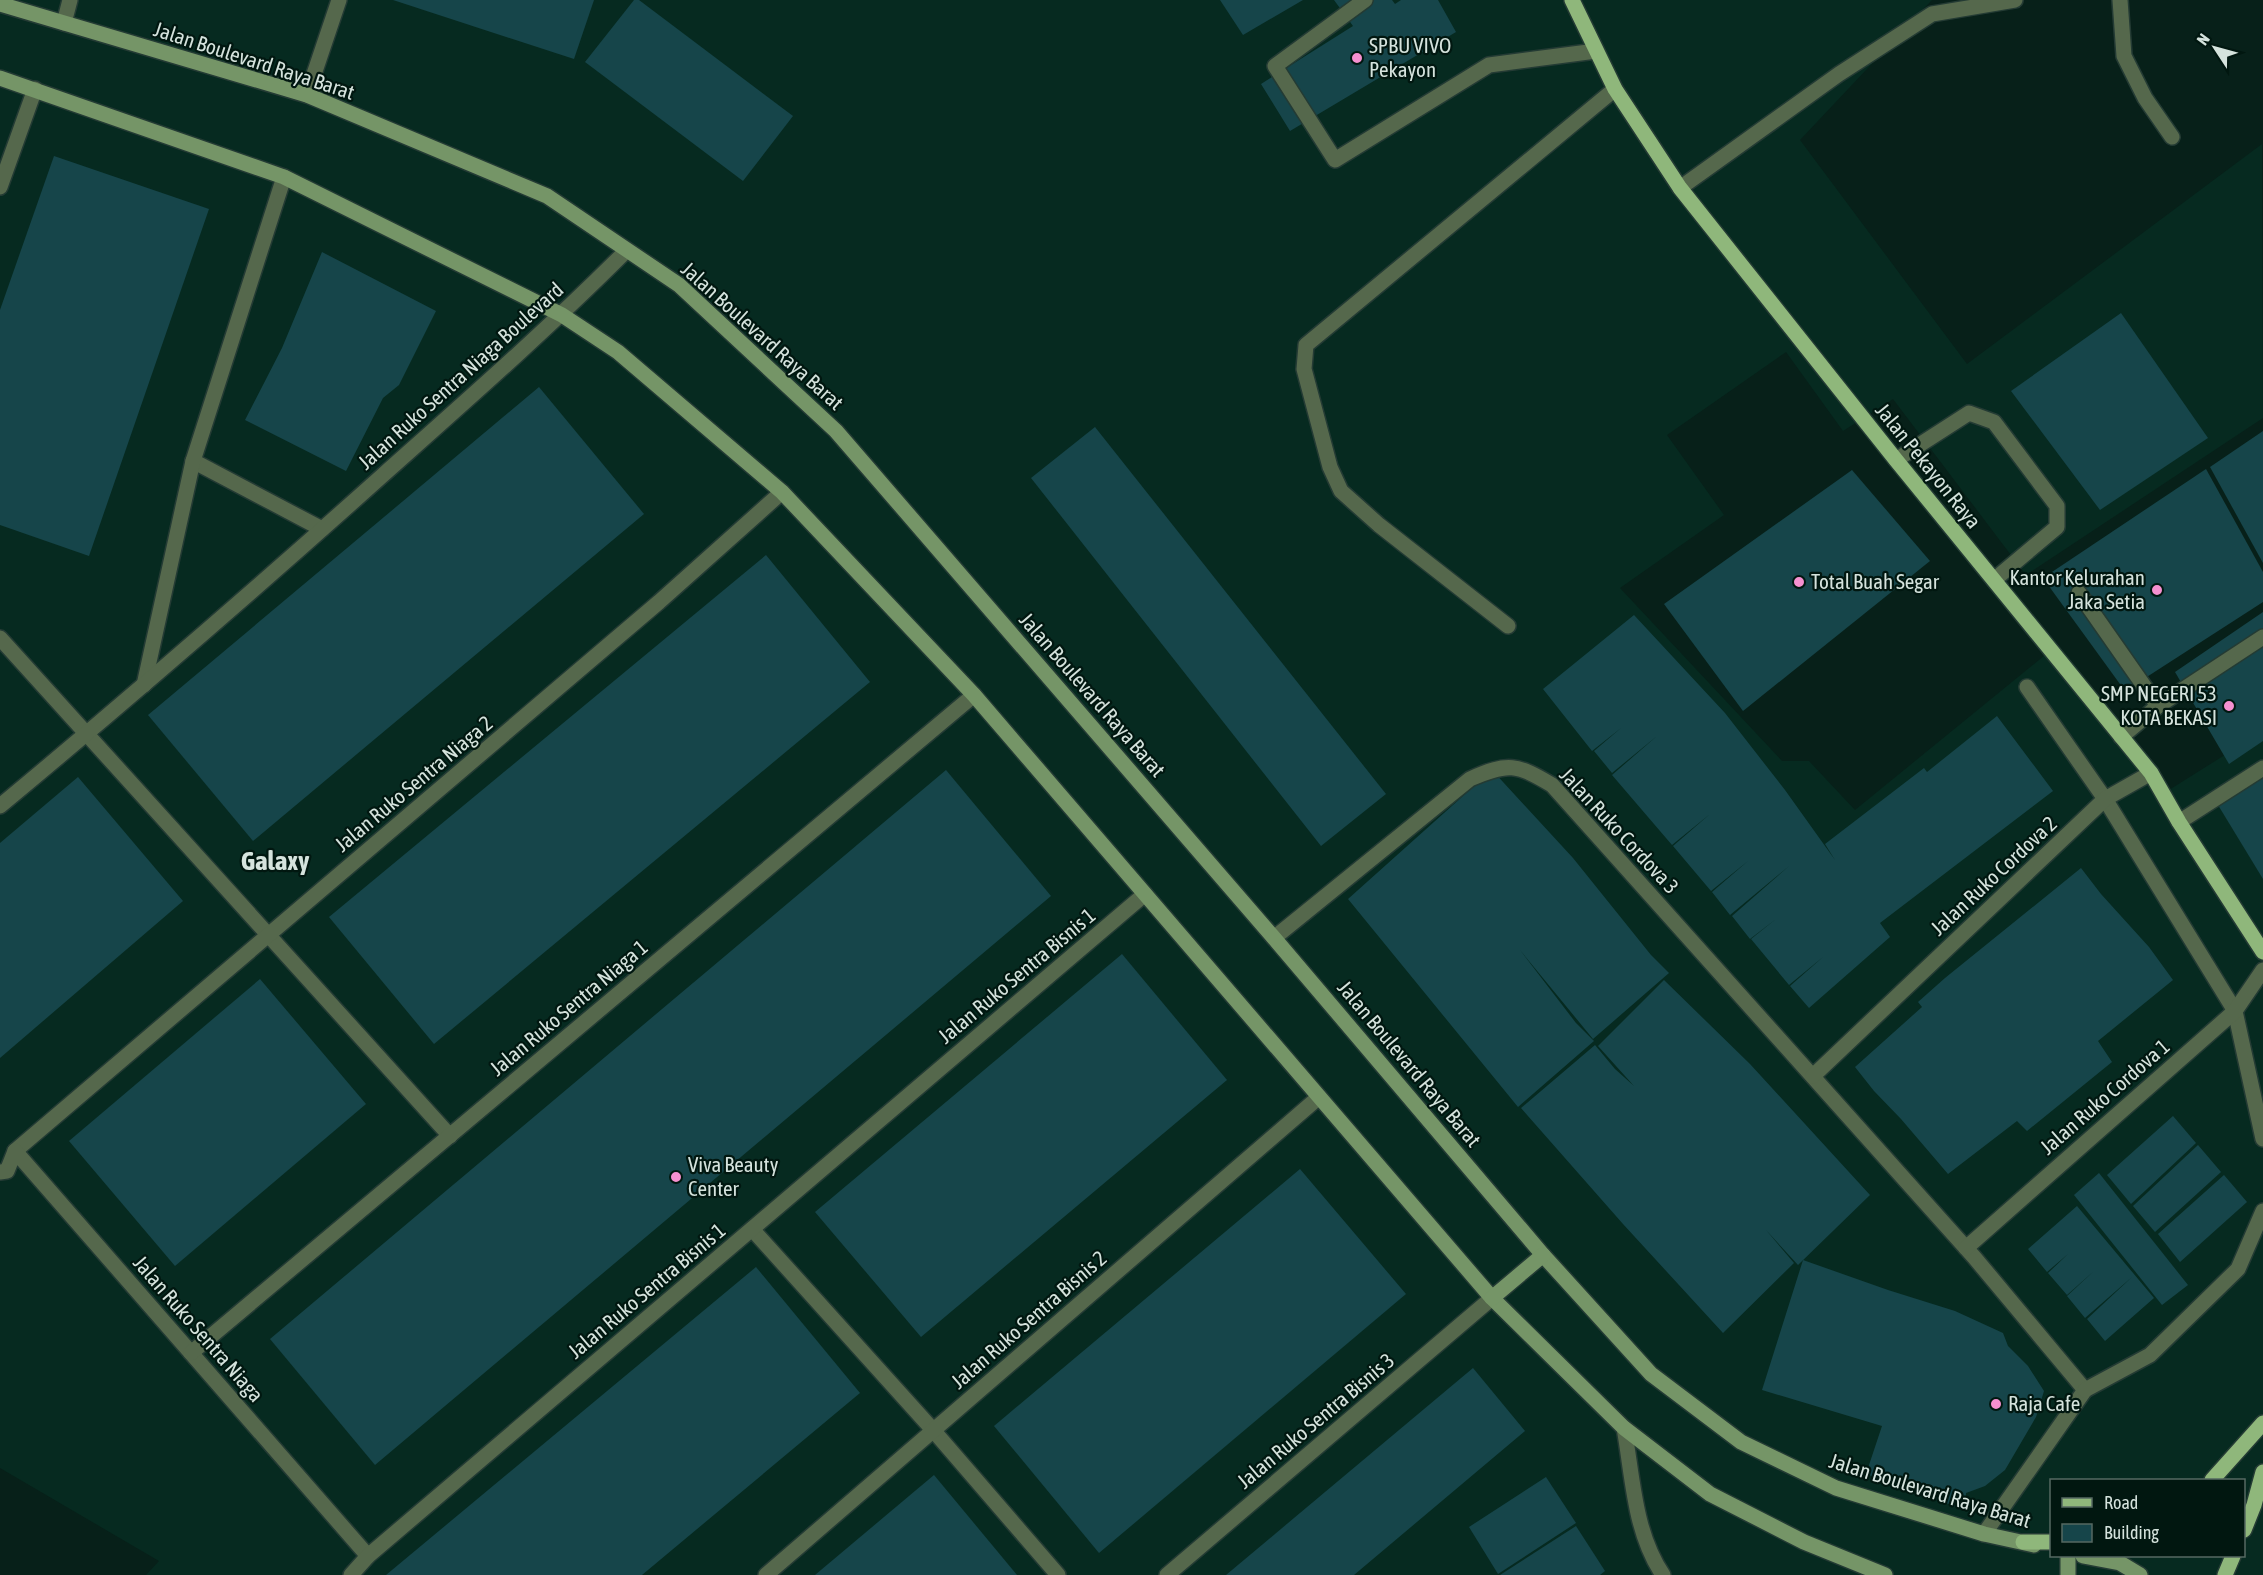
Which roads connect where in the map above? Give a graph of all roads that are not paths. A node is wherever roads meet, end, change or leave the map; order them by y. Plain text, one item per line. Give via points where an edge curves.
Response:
1 (70, 0) edge
2 (339, 0) edge
3 (1365, 0) edge
4 (1572, 0) edge
5 (2016, 0) edge
6 (2120, 0) edge
7 (0, 4) edge
8 (64, 23) junction
9 (1596, 51) junction
10 (0, 78) edge
11 (35, 89) junction
12 (1615, 89) junction
13 (308, 95) junction
14 (2172, 137) dead end
15 (284, 177) junction
16 (0, 187) edge
17 (1680, 188) junction
18 (626, 251) junction
19 (562, 315) junction
20 (1896, 460) junction
21 (193, 461) junction
22 (782, 492) junction
23 (322, 529) junction
24 (1994, 580) junction
25 (2079, 593) dead end
26 (1508, 626) dead end
27 (2263, 637) edge
28 (0, 638) edge
29 (144, 686) junction
30 (2027, 687) dead end
31 (974, 695) junction
32 (2158, 706) junction
33 (87, 734) junction
34 (2121, 738) junction
35 (2263, 768) edge
36 (2151, 773) junction
37 (2105, 799) junction
38 (0, 806) edge
39 (2179, 822) junction
40 (1145, 894) junction
41 (267, 936) junction
42 (1274, 938) junction
43 (2263, 952) edge
44 (2263, 970) edge
45 (2235, 1011) junction
46 (1813, 1076) junction
47 (1319, 1097) junction
48 (450, 1136) junction
49 (2263, 1139) edge
50 (15, 1151) junction
51 (0, 1172) edge
52 (2263, 1211) edge
53 (752, 1229) junction
54 (1966, 1248) junction
55 (1543, 1255) junction
56 (1492, 1299) junction
57 (191, 1353) junction
58 (2085, 1390) junction
59 (2263, 1423) edge
60 (1624, 1428) junction
61 (933, 1430) junction
62 (2263, 1472) edge
63 (2213, 1479) edge
64 (2245, 1528) edge
65 (1984, 1534) junction
66 (2023, 1542) junction
67 (2050, 1542) edge
68 (2050, 1549) edge
69 (368, 1556) junction
70 (2068, 1557) edge
71 (2088, 1557) edge
72 (2233, 1557) edge
73 (351, 1575) edge
74 (766, 1575) edge
75 (1058, 1575) edge
76 (1167, 1575) edge
77 (1663, 1575) edge
78 (1885, 1575) edge
79 (2068, 1575) edge
80 (2140, 1575) edge
81 (2225, 1575) edge

1 - 8 street
2 - 13 street
3 - 9 street via 1275,66 1335,160 1489,65
4 - 9 main road, Jalan Pekayon Raya
5 - 17 street via 1932,14 1839,74
6 - 14 street via 2124,56 2145,98
7 - 8 main road, Jalan Boulevard Raya Barat
8 - 13 main road, Jalan Boulevard Raya Barat
9 - 12 main road, Jalan Pekayon Raya
10 - 11 main road
11 - 15 main road
11 - 16 street
12 - 17 main road, Jalan Pekayon Raya
12 - 26 street via 1306,345 1304,369 1330,467 1341,491 1395,539
13 - 18 main road, Jalan Boulevard Raya Barat via 547,196
15 - 19 main road
15 - 21 street
17 - 20 main road, Jalan Pekayon Raya
18 - 19 street, Jalan Ruko Sentra Niaga Boulevard
18 - 42 main road, Jalan Boulevard Raya Barat via 679,285 836,430
19 - 22 main road via 618,352
19 - 23 street, Jalan Ruko Sentra Niaga Boulevard
20 - 24 main road, Jalan Pekayon Raya
20 - 24 street via 1969,412 1994,422 2057,506 2057,527
21 - 23 street
21 - 29 street
22 - 31 main road
22 - 41 street, Jalan Ruko Sentra Niaga 2
23 - 29 street, Jalan Ruko Sentra Niaga Boulevard
24 - 34 main road, Jalan Pekayon Raya
25 - 32 street
27 - 32 street
28 - 33 street
29 - 33 street, Jalan Ruko Sentra Niaga Boulevard
30 - 37 street
31 - 40 main road
31 - 48 street, Jalan Ruko Sentra Niaga 1
32 - 34 street
33 - 38 street, Jalan Ruko Sentra Niaga Boulevard
33 - 41 street
34 - 36 main road, Jalan Pekayon Raya
35 - 39 street
36 - 37 street, Jalan Ruko Cordova 2
36 - 39 main road, Jalan Pekayon Raya
37 - 45 street
37 - 46 street, Jalan Ruko Cordova 2
39 - 43 main road, Jalan Pekayon Raya
40 - 47 main road
40 - 53 street, Jalan Ruko Sentra Bisnis 1
41 - 48 street
41 - 50 street, Jalan Ruko Sentra Niaga 2
42 - 46 street, Jalan Ruko Cordova 3 via 1470,779 1493,769 1516,767 1552,785
42 - 55 main road, Jalan Boulevard Raya Barat
44 - 45 street, Jalan Ruko Cordova 1
45 - 49 street
45 - 54 street, Jalan Ruko Cordova 1
46 - 54 street
47 - 56 main road
47 - 61 street, Jalan Ruko Sentra Bisnis 2
48 - 57 street, Jalan Ruko Sentra Niaga 1
50 - 51 street via 7,1171
50 - 57 street, Jalan Ruko Sentra Niaga
52 - 58 street via 2238,1269 2150,1355
53 - 61 street
53 - 69 street, Jalan Ruko Sentra Bisnis 1
54 - 58 street
55 - 56 main road
55 - 65 main road, Jalan Boulevard Raya Barat via 1651,1374 1741,1442 1836,1488
56 - 60 main road
56 - 76 street, Jalan Ruko Sentra Bisnis 3
57 - 69 street, Jalan Ruko Sentra Niaga
58 - 65 street
59 - 63 main road
60 - 77 street via 1641,1530
60 - 78 main road via 1710,1494 1804,1542
61 - 74 street, Jalan Ruko Sentra Bisnis 2
61 - 75 street
62 - 64 main road
65 - 66 main road, Jalan Boulevard Raya Barat
66 - 67 main road
66 - 68 main road, Jalan Boulevard Raya Barat
69 - 73 street, Jalan Ruko Sentra Bisnis 1
70 - 79 main road
71 - 80 main road via 2120,1563
72 - 81 main road

